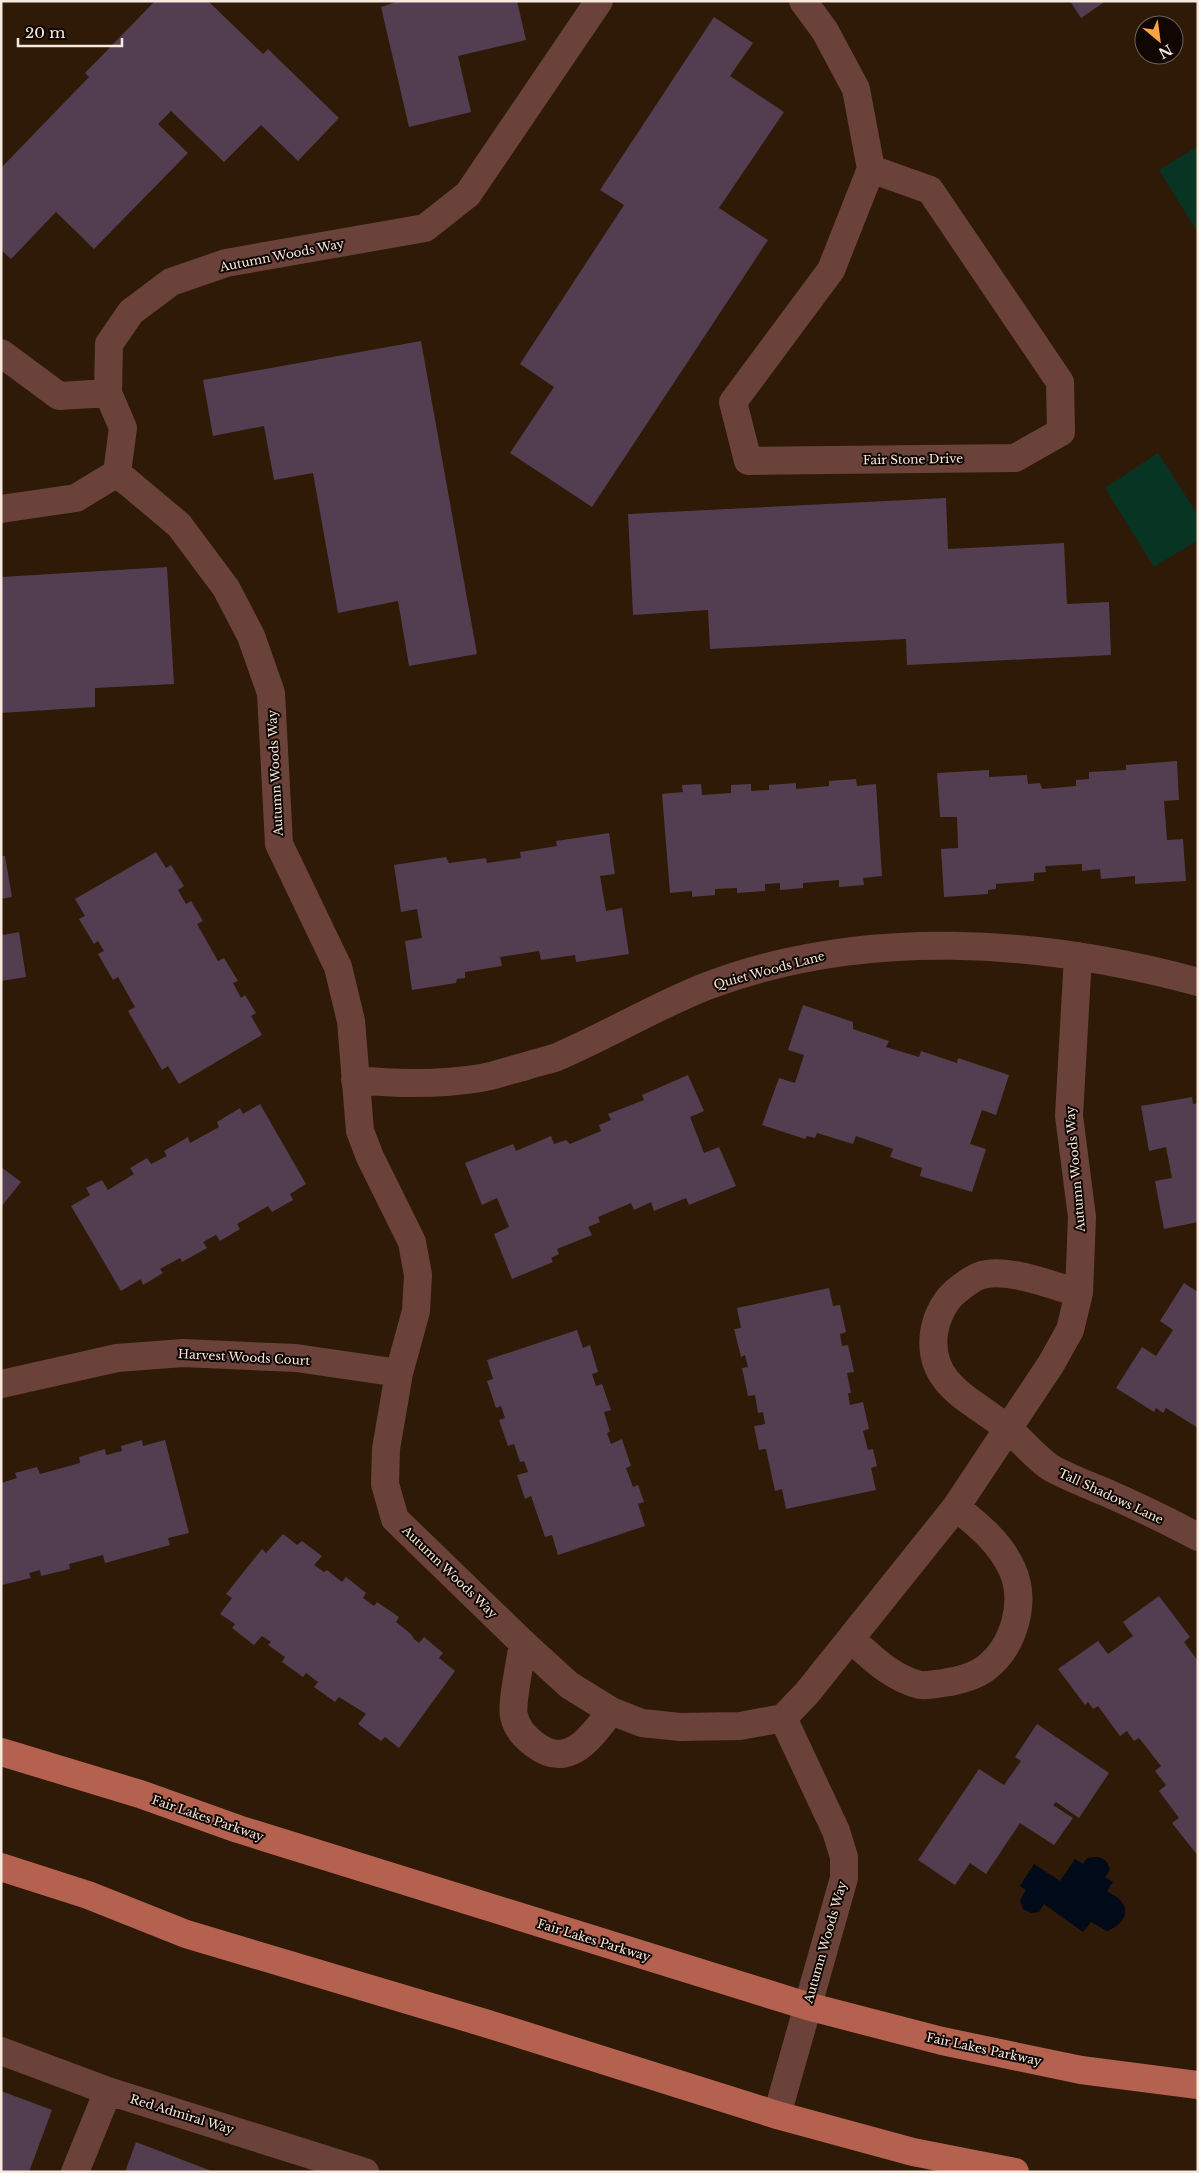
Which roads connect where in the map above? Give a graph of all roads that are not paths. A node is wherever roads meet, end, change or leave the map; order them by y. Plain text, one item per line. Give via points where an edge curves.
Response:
1 (599, 1) edge
2 (803, 1) edge
3 (871, 169) junction
4 (1, 353) edge
5 (108, 394) junction
6 (116, 473) junction
7 (1, 509) edge
8 (1078, 956) junction
9 (1198, 982) edge
10 (355, 1080) junction
11 (1079, 1293) junction
12 (399, 1373) junction
13 (1, 1384) edge
14 (1007, 1428) junction
15 (956, 1507) junction
16 (1198, 1537) edge
17 (851, 1639) junction
18 (523, 1643) junction
19 (611, 1711) junction
20 (783, 1718) junction
21 (1, 1752) edge
22 (1, 1868) edge
23 (807, 2006) junction
24 (1, 2051) edge
25 (1198, 2085) edge
26 (108, 2091) junction
27 (777, 2115) junction
28 (75, 2172) edge
29 (365, 2172) edge
30 (1015, 2172) edge

1 - 5 street, Autumn Woods Way via 468,194 425,228 226,263 170,282 131,312 108,344
2 - 3 street via 825,31 856,89
3 - 3 street, Fair Stone Drive via 831,270 733,402 748,462 1015,458 1061,432 1060,382 930,190
4 - 5 street via 59,396
5 - 6 street, Autumn Woods Way via 123,428
6 - 7 street via 76,498
6 - 10 street, Autumn Woods Way via 179,525 226,588 251,636 271,693 279,844 338,967 350,1021
8 - 9 street, Quiet Woods Lane
8 - 10 street, Quiet Woods Lane via 989,948 907,946 833,953 708,986 554,1058 481,1078 403,1085
8 - 11 street, Autumn Woods Way via 1069,1116 1082,1217
10 - 12 street, Autumn Woods Way via 360,1131 412,1242 418,1275 416,1311
11 - 14 street, Autumn Woods Way via 1070,1330
11 - 14 street via 1031,1279 1002,1274 980,1275 952,1295 942,1310 936,1324 933,1355 945,1380 966,1400
12 - 13 street, Harvest Woods Court via 296,1358 183,1353 117,1358
12 - 18 street, Autumn Woods Way via 386,1449 385,1484 395,1519
14 - 15 street, Autumn Woods Way
14 - 16 street, Tall Shadows Lane via 1052,1469
15 - 17 street, Autumn Woods Way
15 - 17 street via 990,1535 1012,1568 1018,1589 1017,1620 1006,1644 985,1668 957,1681 923,1685 884,1668
17 - 20 street, Autumn Woods Way
18 - 19 street, Autumn Woods Way via 569,1685
18 - 19 street via 513,1715 521,1734 541,1749 562,1755 580,1747
19 - 20 street, Autumn Woods Way via 642,1723 680,1727 740,1726
20 - 23 street, Autumn Woods Way via 836,1831 844,1857 844,1878
21 - 23 main road, Fair Lakes Parkway
22 - 27 main road via 88,1894 186,1934
23 - 25 main road, Fair Lakes Parkway via 942,2041 1072,2068
23 - 27 street, Autumn Woods Way
24 - 26 street, Red Admiral Way
26 - 28 street
26 - 29 street, Red Admiral Way
27 - 30 main road via 913,2152

